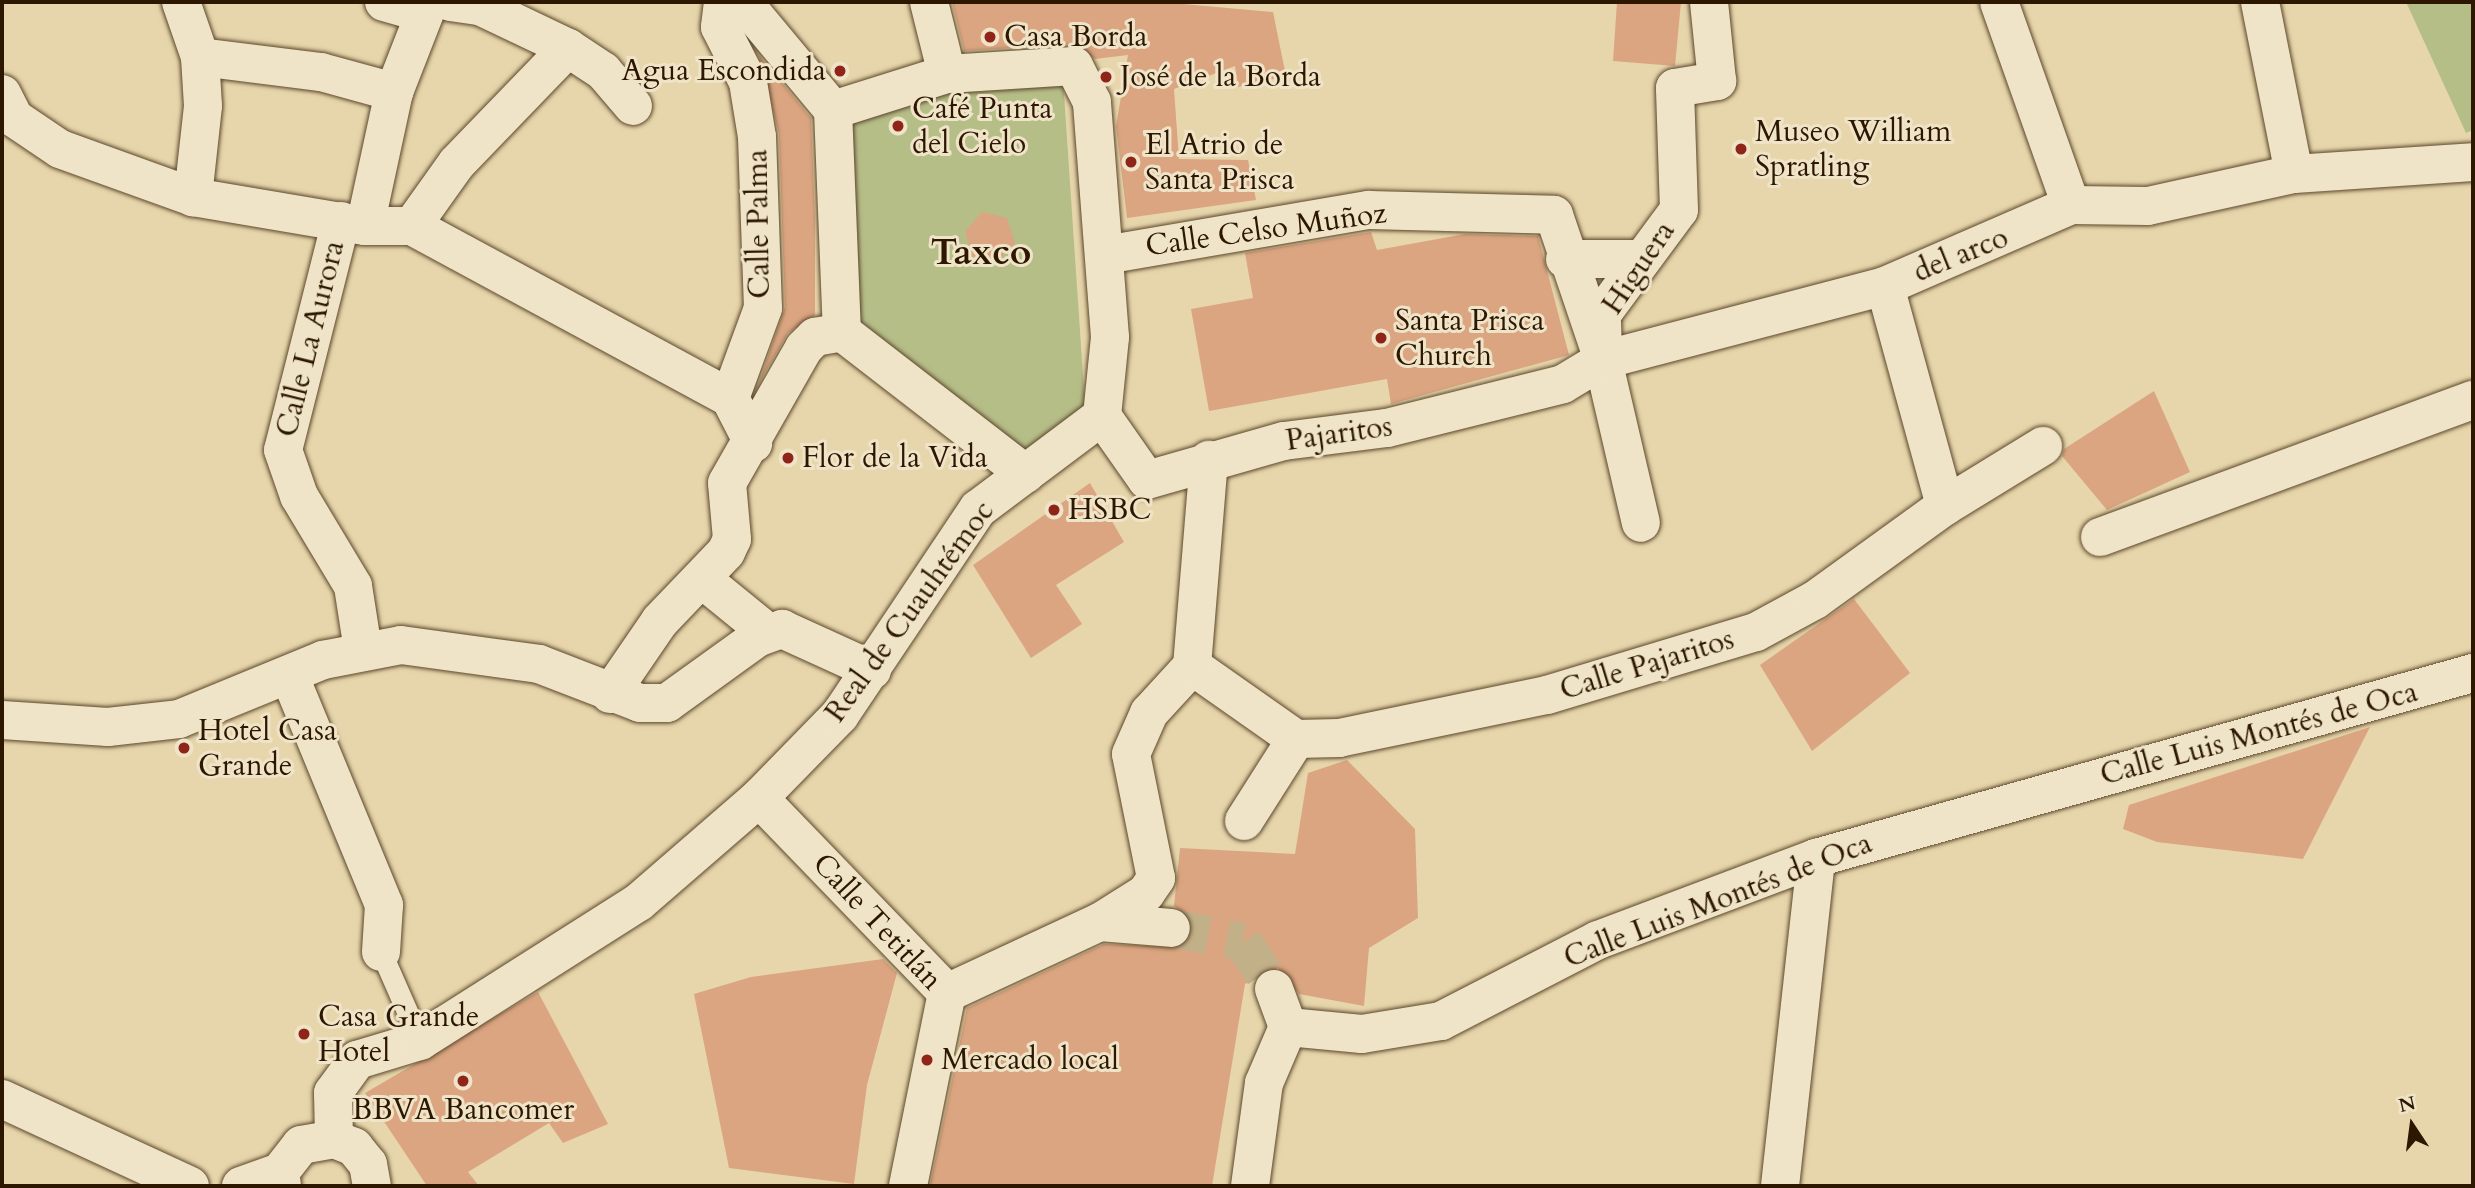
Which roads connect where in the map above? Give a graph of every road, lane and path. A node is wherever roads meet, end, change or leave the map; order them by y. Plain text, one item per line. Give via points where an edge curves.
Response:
1 (181, 2) edge
2 (384, 2) edge
3 (723, 2) edge
4 (743, 2) edge
5 (929, 2) edge
6 (1709, 2) edge
7 (1998, 2) edge
8 (2260, 2) edge
9 (434, 5) edge
10 (568, 48) junction
11 (200, 57) junction
12 (947, 74) junction
13 (394, 92) junction
14 (633, 106) dead end
15 (833, 110) junction
16 (6, 111) edge
17 (2473, 162) edge
18 (2294, 174) junction
19 (193, 197) junction
20 (2071, 205) junction
21 (353, 223) junction
22 (412, 226) junction
23 (1105, 255) junction
24 (1642, 259) junction
25 (1565, 260) junction
26 (1885, 286) junction
27 (842, 332) junction
28 (1603, 360) junction
29 (730, 398) junction
30 (2473, 400) edge
31 (1102, 416) junction
32 (752, 443) junction
33 (2043, 446) dead end
34 (1209, 460) junction
35 (1026, 474) junction
36 (1945, 506) junction
37 (1641, 523) dead end
38 (2100, 537) dead end
39 (702, 579) junction
40 (767, 632) junction
41 (363, 650) junction
42 (1192, 666) junction
43 (872, 670) junction
44 (2473, 673) edge
45 (290, 677) junction
46 (610, 694) junction
47 (2, 720) edge
48 (1296, 739) junction
49 (759, 798) junction
50 (1244, 821) dead end
51 (1816, 858) junction
52 (1100, 922) junction
53 (1171, 928) tunnel mouth
54 (381, 952) joint
55 (1274, 989) tunnel mouth
56 (947, 993) junction
57 (1288, 1027) junction
58 (420, 1041) junction
59 (2, 1100) edge
60 (334, 1139) junction
61 (281, 1179) edge
62 (190, 1186) edge
63 (241, 1186) edge
64 (372, 1186) edge
65 (908, 1186) edge
66 (1250, 1186) edge
67 (1780, 1186) edge

1 - 11 street
2 - 9 street
3 - 29 street, Calle Palma via 720,27 748,82 757,137 763,308
4 - 15 street
5 - 12 street
6 - 24 street, Higuera via 1717,81 1675,88 1679,210
7 - 20 street
8 - 18 street
9 - 10 street via 480,6
9 - 13 street, Calle La Aurora
10 - 14 street via 603,71
10 - 22 street via 457,163
11 - 13 street via 321,72
11 - 19 street via 204,106
12 - 15 street
12 - 23 street via 1074,66 1092,102
13 - 21 street, Calle La Aurora
15 - 27 street
16 - 19 street via 60,149
17 - 18 street, del arco
18 - 20 street, del arco via 2148,206
19 - 21 street
20 - 26 street, del arco
21 - 22 street
21 - 41 street, Calle La Aurora via 283,450 299,496 354,586
22 - 29 street
23 - 25 street, Calle Celso Muñoz via 1369,210 1554,215
23 - 31 street via 1110,337
24 - 25 street
24 - 28 street, Higuera via 1602,314
25 - 28 street
26 - 28 street, del arco
26 - 36 street
27 - 32 street via 815,337 804,348
27 - 35 street
28 - 34 street, Pajaritos via 1563,384 1486,407
28 - 37 street
29 - 32 street
30 - 38 street
31 - 34 street, Pajaritos via 1147,480
31 - 35 street, Real de Cuauhtémoc
32 - 39 street via 727,483 732,538
33 - 36 street, Calle Pajaritos
34 - 42 street
35 - 43 street, Real de Cuauhtémoc via 978,509
36 - 48 street, Calle Pajaritos via 1815,600 1756,632 1547,695 1339,738
39 - 40 street
39 - 46 street via 660,621
40 - 43 street via 782,629
40 - 46 street via 667,703
41 - 45 street
41 - 46 street via 461,648 539,664
42 - 48 street
42 - 52 street via 1149,713 1131,754 1156,878 1146,893
43 - 49 street, Real de Cuauhtémoc via 841,715
44 - 51 street, Calle Luis Montés de Oca
45 - 47 street via 179,719 108,727
45 - 54 street via 384,905
48 - 50 street
49 - 56 street, Calle Tetitlán
49 - 58 street, Real de Cuauhtémoc via 639,902
51 - 57 street, Calle Luis Montés de Oca via 1598,940 1441,1021 1362,1034
51 - 67 street
52 - 53 street
52 - 56 street
54 - 58 lane
55 - 57 street
56 - 65 street, Calle Tetitlán
57 - 66 street via 1264,1083
58 - 60 street, Real de Cuauhtémoc via 357,1060 341,1074 333,1093
59 - 62 street
60 - 61 street via 301,1145
60 - 64 street via 354,1147 368,1164
61 - 63 street

